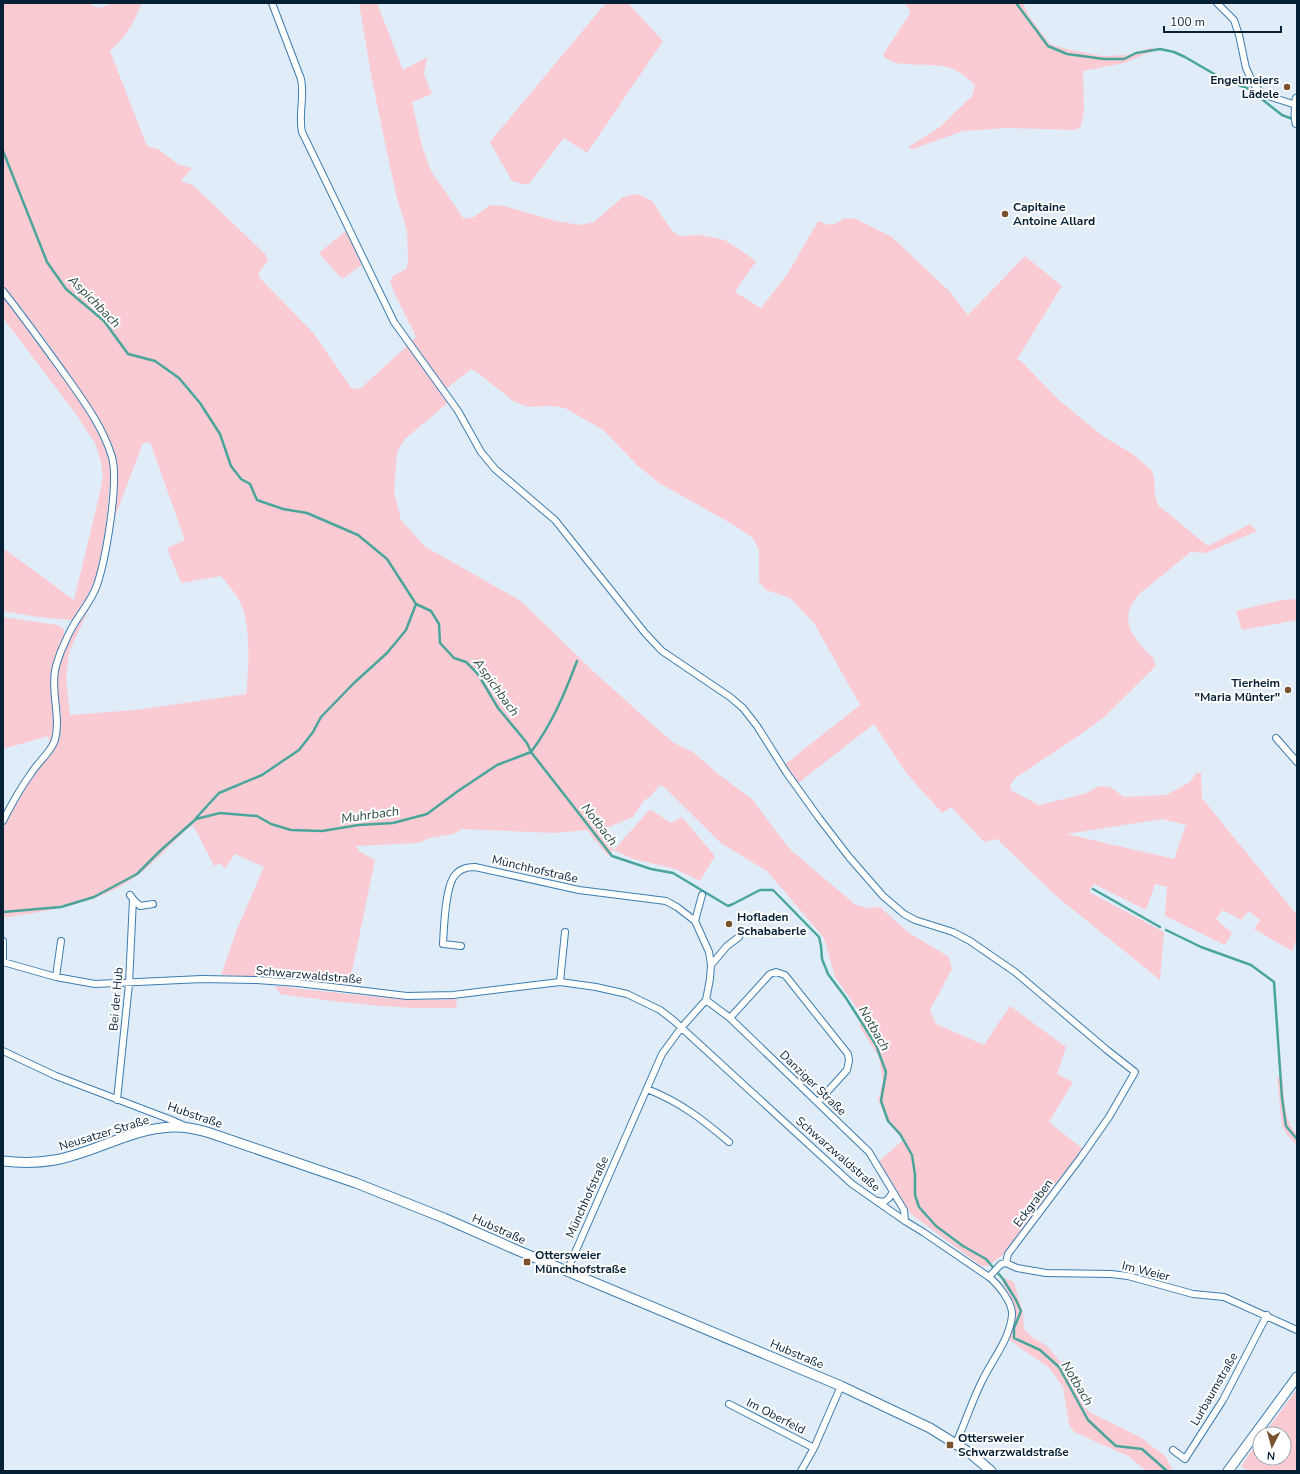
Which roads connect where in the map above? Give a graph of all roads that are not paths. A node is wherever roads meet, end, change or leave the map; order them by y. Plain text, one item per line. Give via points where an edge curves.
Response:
1 (272, 3) edge
2 (1217, 3) edge
3 (1296, 102) edge
4 (1296, 120) edge
5 (3, 291) edge
6 (1276, 738) dead end
7 (1297, 762) edge
8 (3, 821) edge
9 (702, 895) dead end
10 (153, 904) dead end
11 (695, 921) junction
12 (565, 932) dead end
13 (739, 937) dead end
14 (3, 941) edge
15 (61, 941) dead end
16 (461, 946) dead end
17 (3, 962) edge
18 (711, 965) junction
19 (56, 977) junction
20 (560, 982) junction
21 (129, 984) junction
22 (706, 1000) junction
23 (730, 1018) junction
24 (681, 1028) junction
25 (3, 1051) edge
26 (647, 1089) junction
27 (117, 1100) junction
28 (818, 1102) junction
29 (189, 1128) junction
30 (728, 1142) dead end
31 (3, 1161) edge
32 (893, 1192) junction
33 (877, 1201) junction
34 (905, 1221) junction
35 (1003, 1264) junction
36 (567, 1271) junction
37 (991, 1275) junction
38 (1267, 1316) junction
39 (1297, 1330) edge
40 (1297, 1377) edge
41 (842, 1386) junction
42 (729, 1404) dead end
43 (956, 1443) junction
44 (814, 1448) junction
45 (1173, 1450) dead end
46 (802, 1471) edge
47 (991, 1471) edge
48 (1228, 1471) edge

1 - 35 street, Eckgraben via 302,79 302,132 394,322 458,412 481,452 495,469 554,520 662,651 743,708 819,818 883,896 904,914 953,932 1015,972 1135,1072 1109,1118
2 - 3 street via 1234,20 1246,68 1253,83 1262,94
3 - 4 main road
5 - 8 street via 83,400 100,429 112,457 114,472 112,502 97,586 73,626 55,671 57,727 54,741 17,794
6 - 7 street
9 - 11 street
10 - 21 street, Bei der Hub via 140,906 132,897
11 - 16 street, Münchhofstraße via 666,901 579,890 467,867 454,877 450,886 443,944
11 - 18 street, Münchhofstraße via 709,952
12 - 20 street
13 - 18 street via 727,946
14 - 17 street
15 - 19 street
17 - 19 street, Schwarzwaldstraße
18 - 22 street, Münchhofstraße
19 - 21 street, Schwarzwaldstraße via 95,984
20 - 21 street, Schwarzwaldstraße via 453,995 407,996 257,980 202,979
20 - 24 street, Schwarzwaldstraße via 627,994 660,1010
21 - 27 street, Bei der Hub
22 - 23 street, Danziger Straße
22 - 24 street, Münchhofstraße
23 - 28 street, Danziger Straße
23 - 28 street via 770,974 776,972 785,975 848,1054 847,1070
24 - 26 street, Münchhofstraße via 662,1054
24 - 33 street, Schwarzwaldstraße via 852,1184
25 - 27 street, Hubstraße via 56,1076
26 - 30 street via 684,1106
26 - 36 street, Münchhofstraße
27 - 29 street, Hubstraße
28 - 32 street, Danziger Straße via 869,1152
29 - 31 main road, Neusatzer Straße via 167,1127 147,1130 55,1160 26,1163
29 - 36 main road, Hubstraße via 356,1183
32 - 33 street via 884,1202
32 - 34 street, Danziger Straße via 904,1210
33 - 34 street, Schwarzwaldstraße
34 - 37 street, Schwarzwaldstraße
35 - 37 street
35 - 38 street, Im Weier via 1046,1273 1128,1276 1193,1294 1224,1297
36 - 41 main road, Hubstraße
37 - 43 street, Schwarzwaldstraße via 1006,1296 1012,1314 1006,1336 982,1381
38 - 39 street, Im Weier
38 - 45 street, Lurbaumstraße via 1223,1400 1185,1459
40 - 48 main road
41 - 43 main road, Hubstraße
41 - 44 street, Im Oberfeld
42 - 44 street, Im Oberfeld
43 - 47 main road, Hubstraße
44 - 46 street, Im Oberfeld

